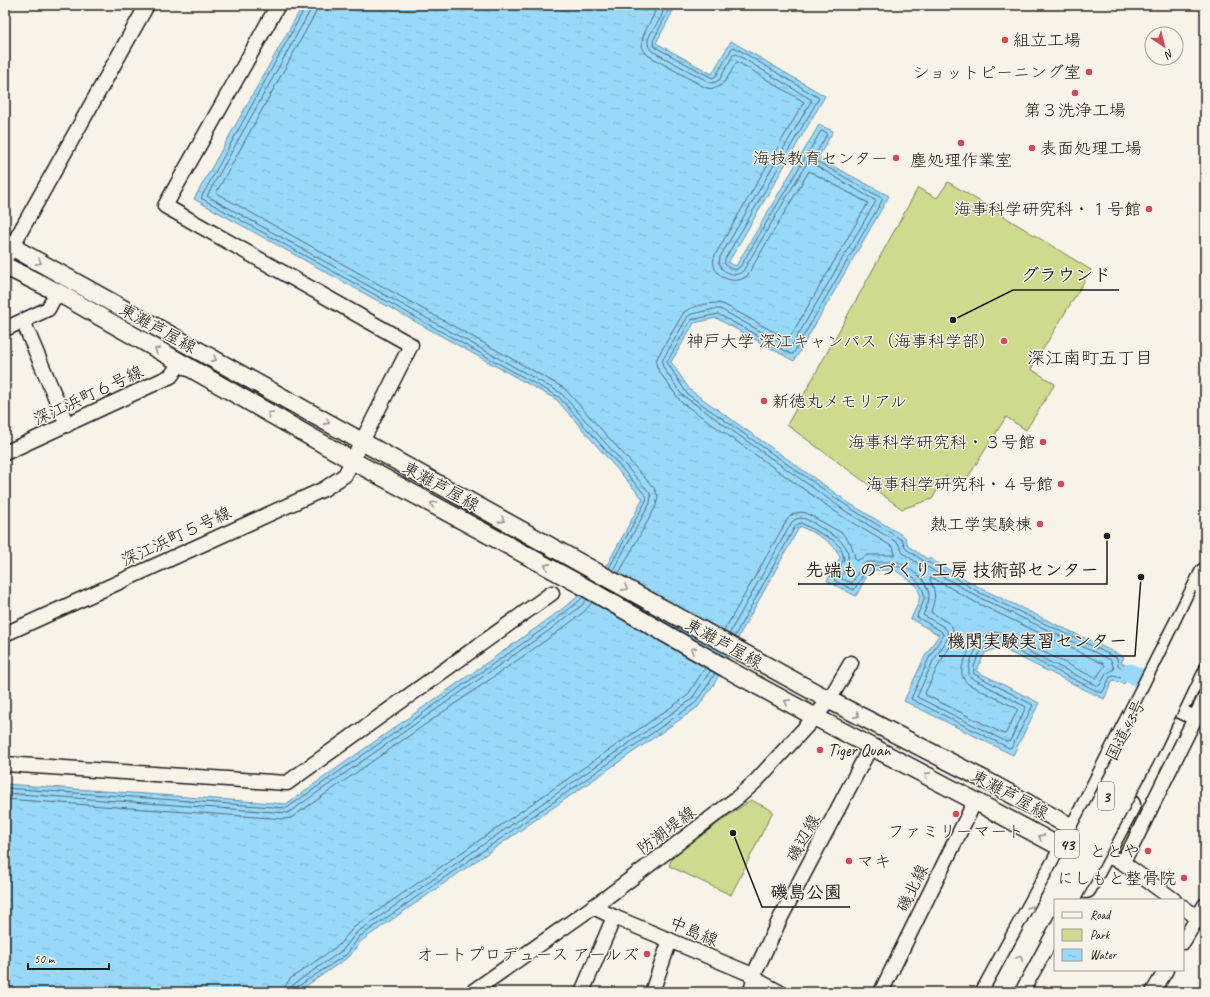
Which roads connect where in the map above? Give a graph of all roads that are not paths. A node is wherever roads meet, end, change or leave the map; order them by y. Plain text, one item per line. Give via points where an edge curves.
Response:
1 (147, 5) edge
2 (278, 5) edge
3 (7, 249) edge
4 (5, 266) edge
5 (57, 292) junction
6 (23, 321) junction
7 (5, 329) edge
8 (180, 363) junction
9 (66, 425) junction
10 (362, 442) junction
11 (5, 453) edge
12 (353, 460) junction
13 (1205, 573) edge
14 (552, 593) dead end
15 (1205, 596) edge
16 (1205, 630) edge
17 (5, 634) edge
18 (1205, 654) edge
19 (851, 663) dead end
20 (1205, 698) edge
21 (829, 700) junction
22 (1184, 711) junction
23 (815, 717) junction
24 (871, 746) junction
25 (5, 764) edge
26 (975, 801) junction
27 (1075, 830) junction
28 (1064, 850) junction
29 (1113, 858) junction
30 (1070, 899) edge
31 (1080, 899) edge
32 (1173, 899) edge
33 (1205, 905) edge
34 (593, 907) junction
35 (1184, 908) edge
36 (614, 917) junction
37 (1202, 920) edge
38 (1054, 928) edge
39 (670, 940) junction
40 (1184, 941) edge
41 (1054, 944) edge
42 (1165, 971) edge
43 (755, 978) junction
44 (472, 992) edge
45 (582, 992) edge
46 (652, 992) edge
47 (751, 992) edge
48 (779, 992) edge
49 (881, 992) edge
50 (986, 992) edge
51 (1001, 992) edge
52 (1018, 992) edge
53 (1027, 992) edge
54 (1153, 992) edge

1 - 3 street
2 - 10 street, 深江浜町５号線 via 165,206 411,345
3 -> 10 main road, 東灘芦屋線
4 - 5 main road, 東灘芦屋線
5 - 6 street via 48,309
8 -> 5 main road, 東灘芦屋線
6 - 7 street
6 - 9 street
8 - 9 street, 深江浜町６号線 via 172,376
12 -> 8 main road, 東灘芦屋線
9 - 11 street, 深江浜町６号線
10 - 12 street, 深江浜町５号線
10 -> 21 main road, 東灘芦屋線
12 - 17 street, 深江浜町５号線 via 346,475 324,489
23 -> 12 main road, 東灘芦屋線
13 - 27 highway, 国道43号 / 43
14 - 25 street via 288,783
51 -> 15 highway, 3, bridge via 1130,750
16 - 30 highway, 3, bridge via 1148,750
18 - 22 highway, 43 via 1189,687
19 - 21 street, 防潮堤線
20 - 22 street
21 - 23 street, 防潮堤線
21 -> 27 main road, 東灘芦屋線 via 987,781
22 - 29 highway, 43
23 - 24 main road, 東灘芦屋線
23 - 34 street, 防潮堤線 via 737,798
26 -> 24 main road, 東灘芦屋線
24 - 43 street, 磯辺線 via 781,918 756,970
28 -> 26 main road, 東灘芦屋線
26 - 49 street, 磯北線
27 - 28 highway, 国道43号 / 43
27 - 29 main road, 東灘芦屋線
28 - 29 main road, 東灘芦屋線
50 -> 28 highway, 国道43号 / 43
29 - 31 highway, 43
29 - 32 street
33 - 37 street
34 - 36 street, 中島線
34 - 44 street, 防潮堤線
35 - 37 street
36 - 39 street, 中島線
36 - 45 street
37 - 40 street
38 - 52 highway
39 - 43 street, 中島線
39 - 46 street
41 - 53 highway
42 - 54 street
43 - 47 street, 磯辺線
43 - 48 street, 中島線

